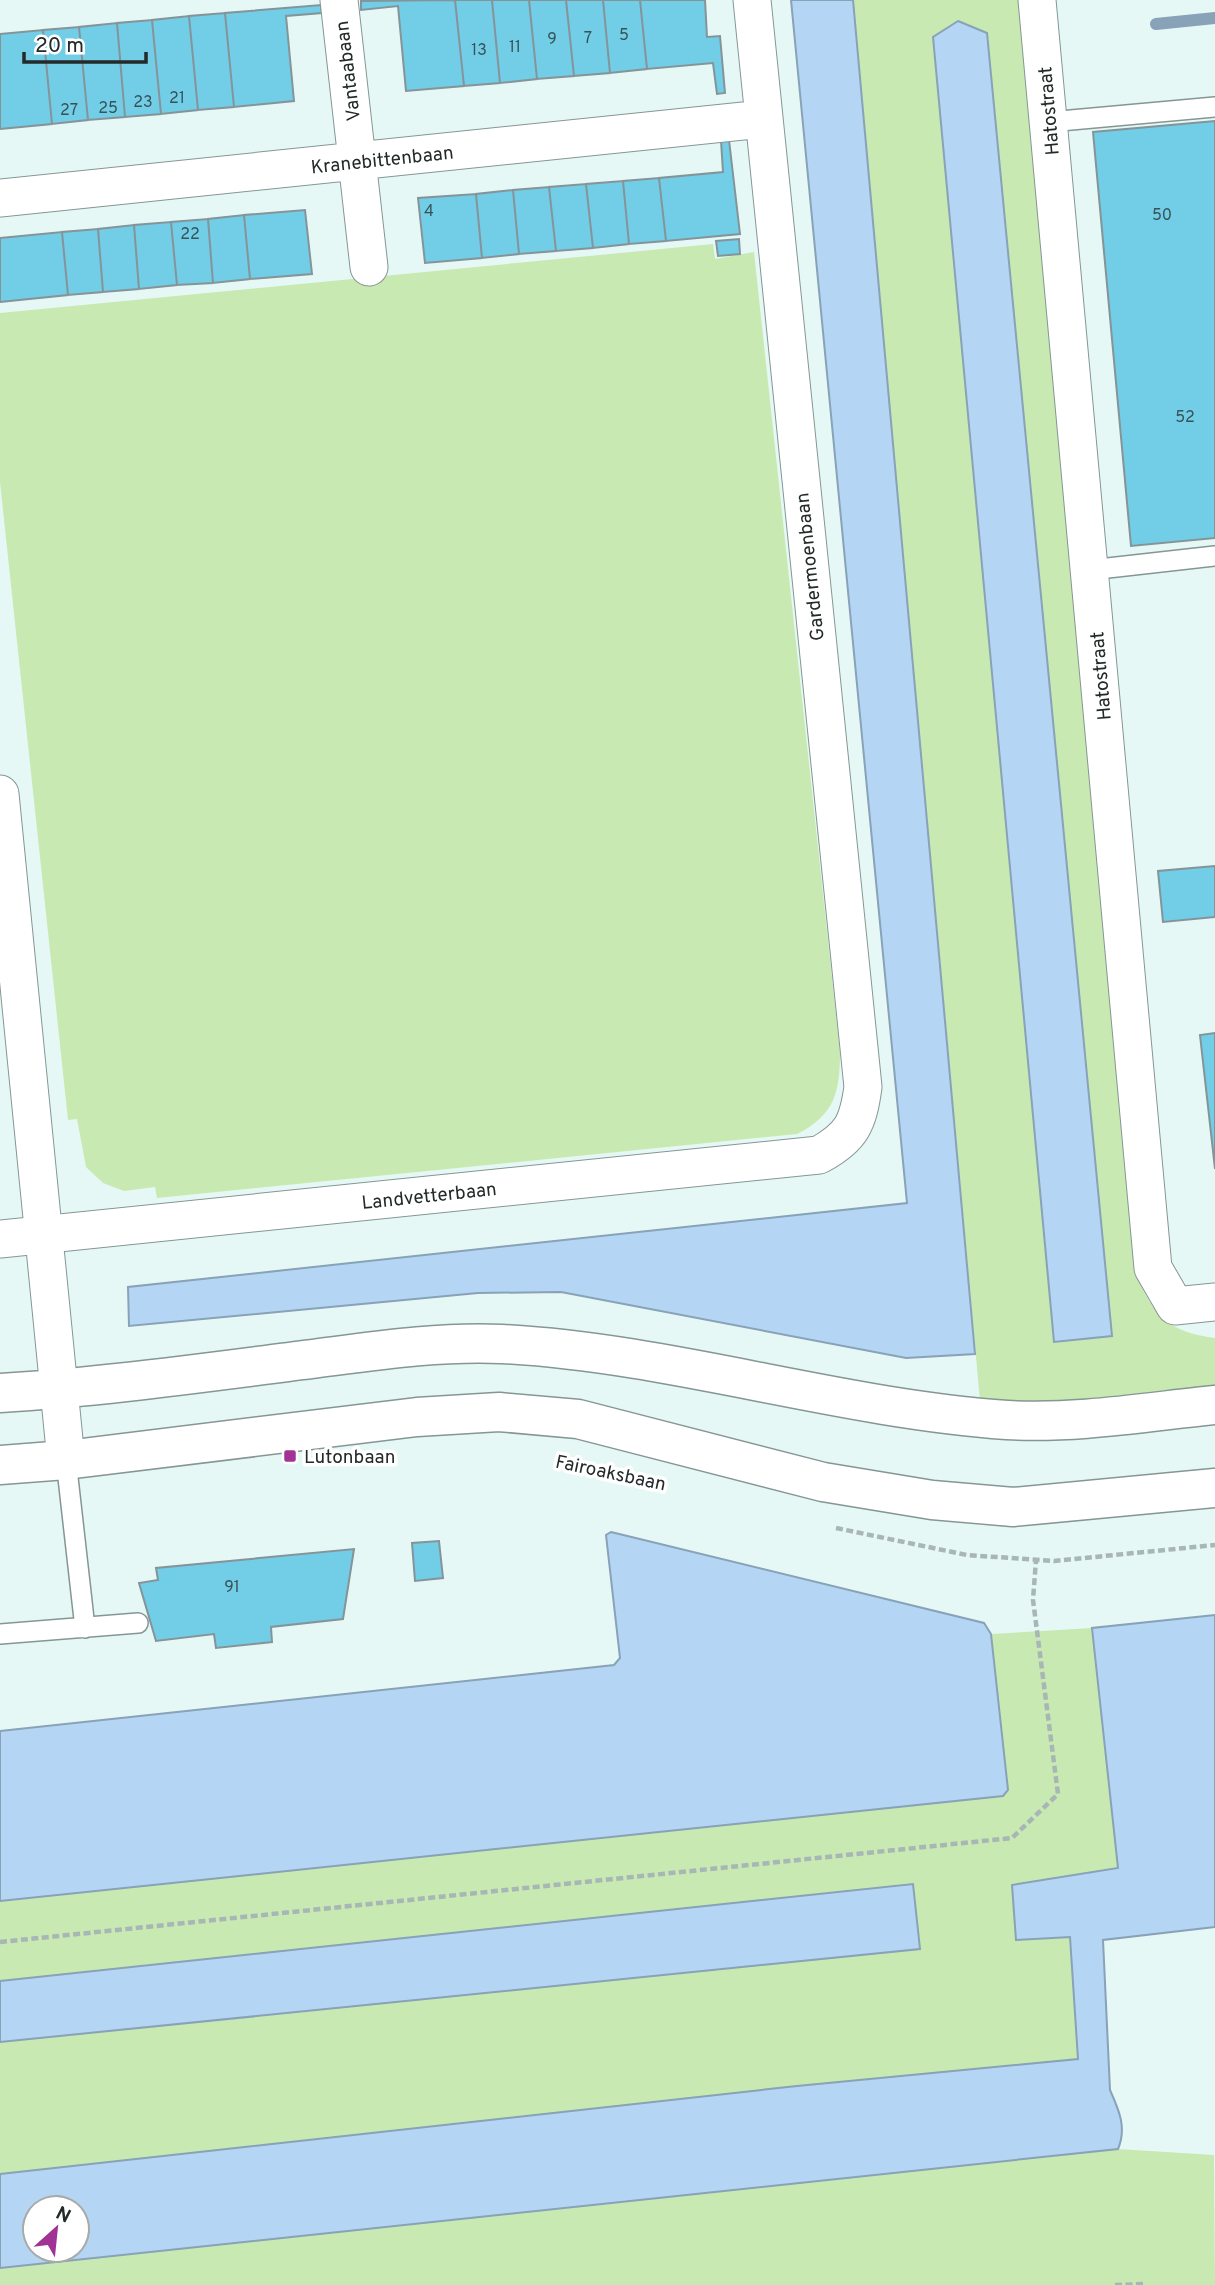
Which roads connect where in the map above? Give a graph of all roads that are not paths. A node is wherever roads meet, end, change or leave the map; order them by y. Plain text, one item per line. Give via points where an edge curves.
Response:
1 (339, 0) edge
2 (752, 0) edge
3 (1037, 0) edge
4 (1215, 107) edge
5 (763, 120) junction
6 (1049, 122) junction
7 (357, 161) junction
8 (0, 198) edge
9 (369, 267) dead end
10 (1215, 556) edge
11 (1090, 570) junction
12 (0, 794) edge
13 (6, 910) edge
14 (850, 1133) joint
15 (43, 1234) junction
16 (0, 1239) edge
17 (1215, 1302) edge
18 (59, 1390) junction
19 (0, 1393) edge
20 (1215, 1405) edge
21 (66, 1460) junction
22 (0, 1465) edge
23 (1215, 1488) edge
24 (138, 1623) dead end
25 (85, 1628) junction
26 (0, 1634) edge

1 - 7 street, Vantaabaan
2 - 5 street, Gardermoenbaan
3 - 6 street, Hatostraat
4 - 6 lane
5 - 7 street, Kranebittenbaan
5 - 14 street, Gardermoenbaan via 863,1087
6 - 11 street, Hatostraat
7 - 8 street, Kranebittenbaan
7 - 9 street, Vantaabaan
10 - 11 lane
11 - 17 street, Hatostraat via 1153,1268 1175,1306
12 - 13 street
13 - 15 street
14 - 15 street, Landvetterbaan via 819,1155
15 - 16 street, Landvetterbaan
15 - 18 street
18 - 19 main road
18 - 20 main road via 401,1348 499,1344 603,1353 925,1412 1009,1420 1066,1420
18 - 21 street
21 - 22 main road
21 - 23 main road via 417,1417 499,1412 579,1419 823,1482 932,1500 1013,1507
21 - 25 lane
24 - 25 lane
25 - 26 lane

